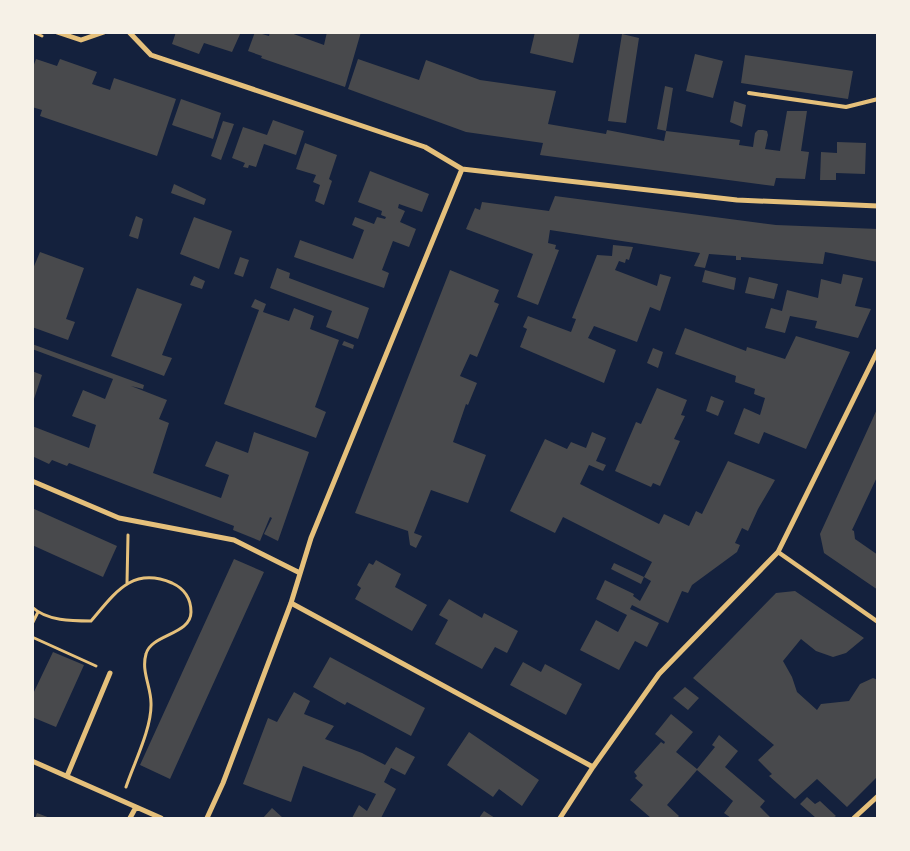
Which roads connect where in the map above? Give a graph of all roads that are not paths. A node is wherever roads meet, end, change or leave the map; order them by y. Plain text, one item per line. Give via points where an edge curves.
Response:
1 (57, 32) edge
2 (104, 32) edge
3 (129, 32) edge
4 (749, 93) dead end
5 (878, 99) edge
6 (462, 169) junction
7 (878, 206) edge
8 (878, 350) edge
9 (32, 481) edge
10 (778, 552) junction
11 (300, 573) junction
12 (291, 603) junction
13 (878, 622) edge
14 (110, 673) road end
15 (32, 761) edge
16 (593, 767) junction
17 (67, 776) junction
18 (878, 796) edge
19 (136, 807) junction
20 (130, 818) edge
21 (162, 818) edge
22 (207, 818) edge
23 (560, 818) edge
24 (854, 818) edge

1 - 2 street via 81,40
3 - 6 street via 155,57 425,147
4 - 5 lane via 846,107
6 - 7 street via 737,200
6 - 11 street via 311,538
8 - 10 street
9 - 11 street via 120,518 234,540
10 - 13 street
10 - 16 street via 659,674
11 - 12 street
12 - 16 street
12 - 22 street
14 - 17 street
15 - 17 street
16 - 23 street
17 - 19 street
18 - 24 street
19 - 20 street
19 - 21 street

